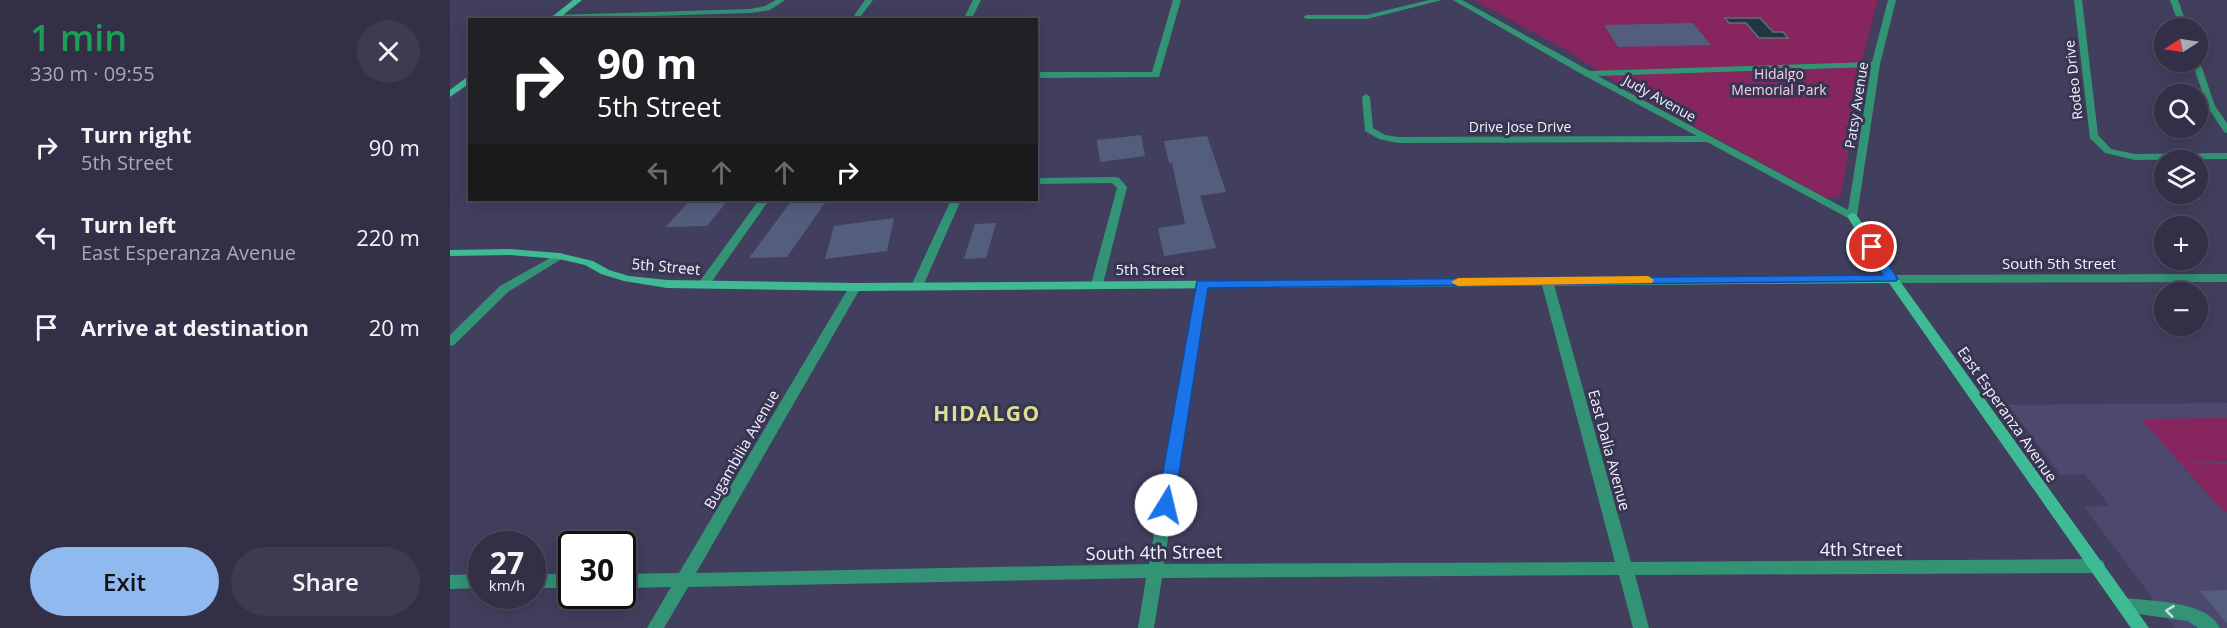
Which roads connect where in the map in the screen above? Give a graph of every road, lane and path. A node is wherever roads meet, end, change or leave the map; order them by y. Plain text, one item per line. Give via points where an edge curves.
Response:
1 (578, 0) edge
2 (781, 0) edge
3 (869, 0) edge
4 (977, 0) edge
5 (1177, 0) edge
6 (1438, 0) edge
7 (1457, 0) edge
8 (1892, 0) edge
9 (2078, 0) edge
10 (2174, 0) edge
11 (708, 13) junction
12 (1307, 17) dead end
13 (553, 18) edge
14 (703, 18) edge
15 (856, 18) edge
16 (968, 18) edge
17 (2180, 18) edge
18 (1876, 64) junction
19 (2199, 72) edge
20 (1588, 74) junction
21 (1038, 75) edge
22 (468, 80) edge
23 (450, 94) edge
24 (1366, 97) dead end
25 (2227, 130) edge
26 (1707, 139) junction
27 (2227, 156) edge
28 (1038, 181) edge
29 (763, 201) edge
30 (956, 201) edge
31 (1852, 216) junction
32 (450, 253) edge
33 (559, 256) junction
34 (2227, 278) edge
35 (1892, 279) junction
36 (1547, 281) junction
37 (704, 284) junction
38 (1097, 284) junction
39 (1202, 284) junction
40 (917, 286) junction
41 (855, 287) junction
42 (450, 342) edge
43 (2097, 567) junction
44 (1625, 570) junction
45 (1155, 571) junction
46 (636, 580) edge
47 (684, 580) junction
48 (450, 582) edge
49 (468, 582) edge
50 (2124, 605) junction
51 (655, 628) edge
52 (1146, 628) edge
53 (1641, 628) edge
54 (2141, 628) edge
55 (2212, 628) edge

1 - 13 street
2 - 11 street via 751,11
3 - 15 street
4 - 16 street
5 - 21 street via 1156,75
6 - 12 street via 1367,17
7 - 20 street, Judy Avenue
8 - 18 street, Patsy Avenue
9 - 27 street, Rodeo Drive via 2093,136 2108,151 2135,157
10 - 17 street
11 - 13 street
11 - 14 street
18 - 20 street
18 - 31 street, Patsy Avenue
19 - 25 street via 2211,106
20 - 26 street, Judy Avenue
22 - 23 street
24 - 26 street, Drive Jose Drive via 1368,129 1398,140
26 - 31 street, Judy Avenue
28 - 38 street via 1115,180 1122,187
29 - 37 street
30 - 40 street
31 - 35 street, East Esperanza Avenue
32 - 33 street, 5th Street
33 - 37 street, 5th Street via 628,279
33 - 42 street via 504,289
34 - 35 street, South 5th Street
35 - 36 street, 5th Street
35 - 43 street, East Esperanza Avenue
36 - 39 street, 5th Street
36 - 44 street, East Dalia Avenue
37 - 41 street, 5th Street
38 - 39 street, 5th Street
38 - 40 street, 5th Street
39 - 45 street
40 - 41 street, 5th Street
41 - 47 street, Bugambilia Avenue
43 - 44 street, 4th Street
43 - 50 street, East Esperanza Avenue
44 - 45 street, South 4th Street
44 - 53 street, East Dalia Avenue
45 - 47 street, South 4th Street
45 - 52 street
46 - 47 street
47 - 51 street, Bugambilia Avenue
48 - 49 street
50 - 54 street, East Esperanza Avenue
55 -> 50 street via 2191,615

